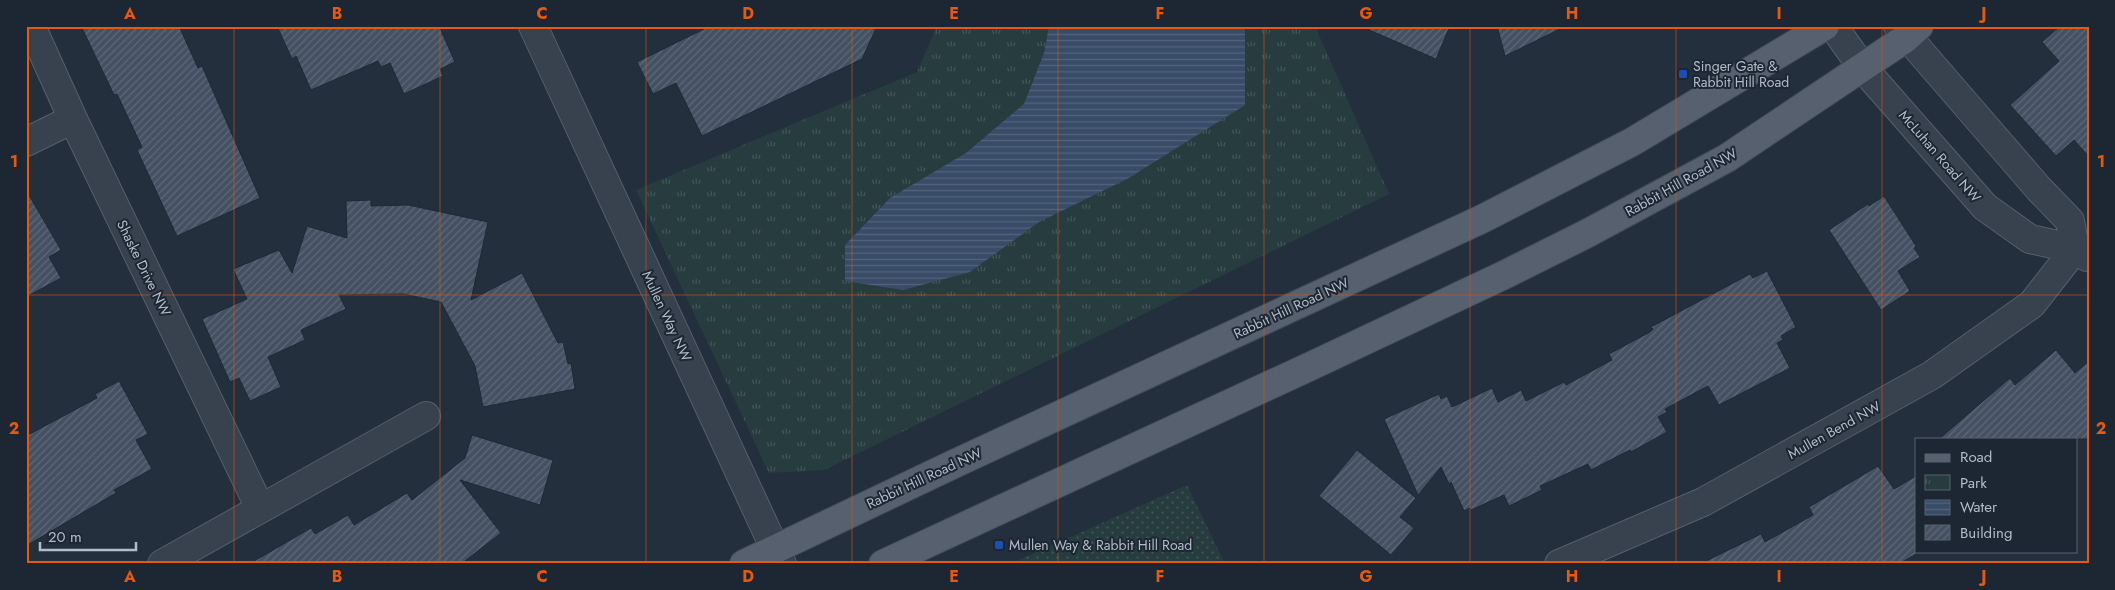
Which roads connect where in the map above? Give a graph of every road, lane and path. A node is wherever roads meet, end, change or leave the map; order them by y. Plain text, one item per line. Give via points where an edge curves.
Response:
1 (31, 26) edge
2 (533, 26) edge
3 (1825, 26) edge
4 (1832, 26) edge
5 (1908, 30) edge
6 (1862, 67) junction
7 (73, 119) junction
8 (26, 142) edge
9 (2082, 253) edge
10 (426, 416) dead end
11 (260, 508) junction
12 (778, 556) edge
13 (162, 564) edge
14 (744, 564) edge
15 (883, 564) edge
16 (1559, 564) edge

1 - 7 street, Shaske Drive NW
2 - 12 street, Mullen Way NW
3 - 12 main road, Rabbit Hill Road NW via 1632,142 1507,206
4 - 6 street, McLuhan Road NW
5 - 6 main road, Rabbit Hill Road NW
5 - 9 street via 2039,189 2070,221
6 - 9 street, McLuhan Road NW via 1985,207 2030,239
6 - 15 main road, Rabbit Hill Road NW via 1728,158 1588,232 1311,366
7 - 8 street
7 - 11 street, Shaske Drive NW
9 - 16 street, Mullen Bend NW via 2032,304 1932,375 1703,502
10 - 11 street
11 - 13 street
12 - 14 main road, Rabbit Hill Road NW

